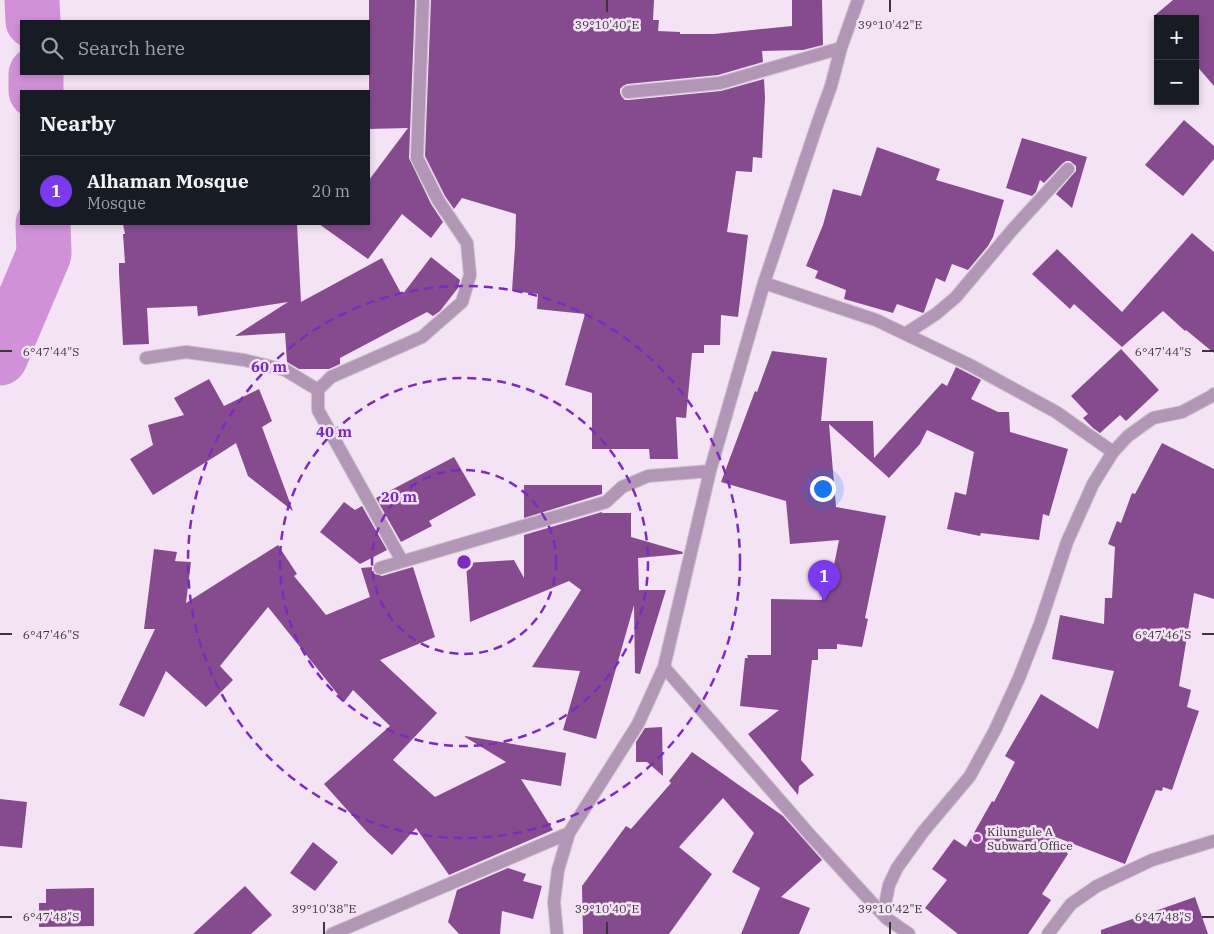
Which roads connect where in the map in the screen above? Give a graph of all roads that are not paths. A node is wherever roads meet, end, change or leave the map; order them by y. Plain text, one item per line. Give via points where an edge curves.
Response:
1 (423, 0) edge
2 (858, 0) edge
3 (841, 48) junction
4 (628, 92) dead end
5 (1068, 169) dead end
6 (764, 283) junction
7 (905, 334) junction
8 (146, 358) dead end
9 (318, 390) junction
10 (1214, 394) edge
11 (1113, 452) junction
12 (710, 471) junction
13 (402, 561) junction
14 (380, 568) dead end
15 (664, 667) junction
16 (569, 833) junction
17 (1214, 841) edge
18 (886, 918) junction
19 (332, 934) edge
20 (557, 934) edge
21 (909, 934) edge
22 (1048, 934) edge

1 - 9 street via 417,158 438,200 466,242 470,275 462,302 422,337 331,377
2 - 3 street
3 - 4 street via 720,83
3 - 6 street
5 - 7 street via 956,296
6 - 7 street via 876,320
6 - 12 street
7 - 11 street via 1056,412
8 - 9 street via 186,352 244,360 285,370
9 - 13 street via 318,410
10 - 11 street via 1182,412 1152,418
11 - 18 street via 1066,542 1037,633 995,730 970,776 896,868 889,884
12 - 13 street via 648,476 622,488 606,502
12 - 15 street
13 - 14 street
15 - 16 street via 638,724
15 - 18 street
16 - 19 street
16 - 20 street via 558,870 554,902
17 - 22 street via 1152,860 1097,886 1071,904
18 - 21 street

